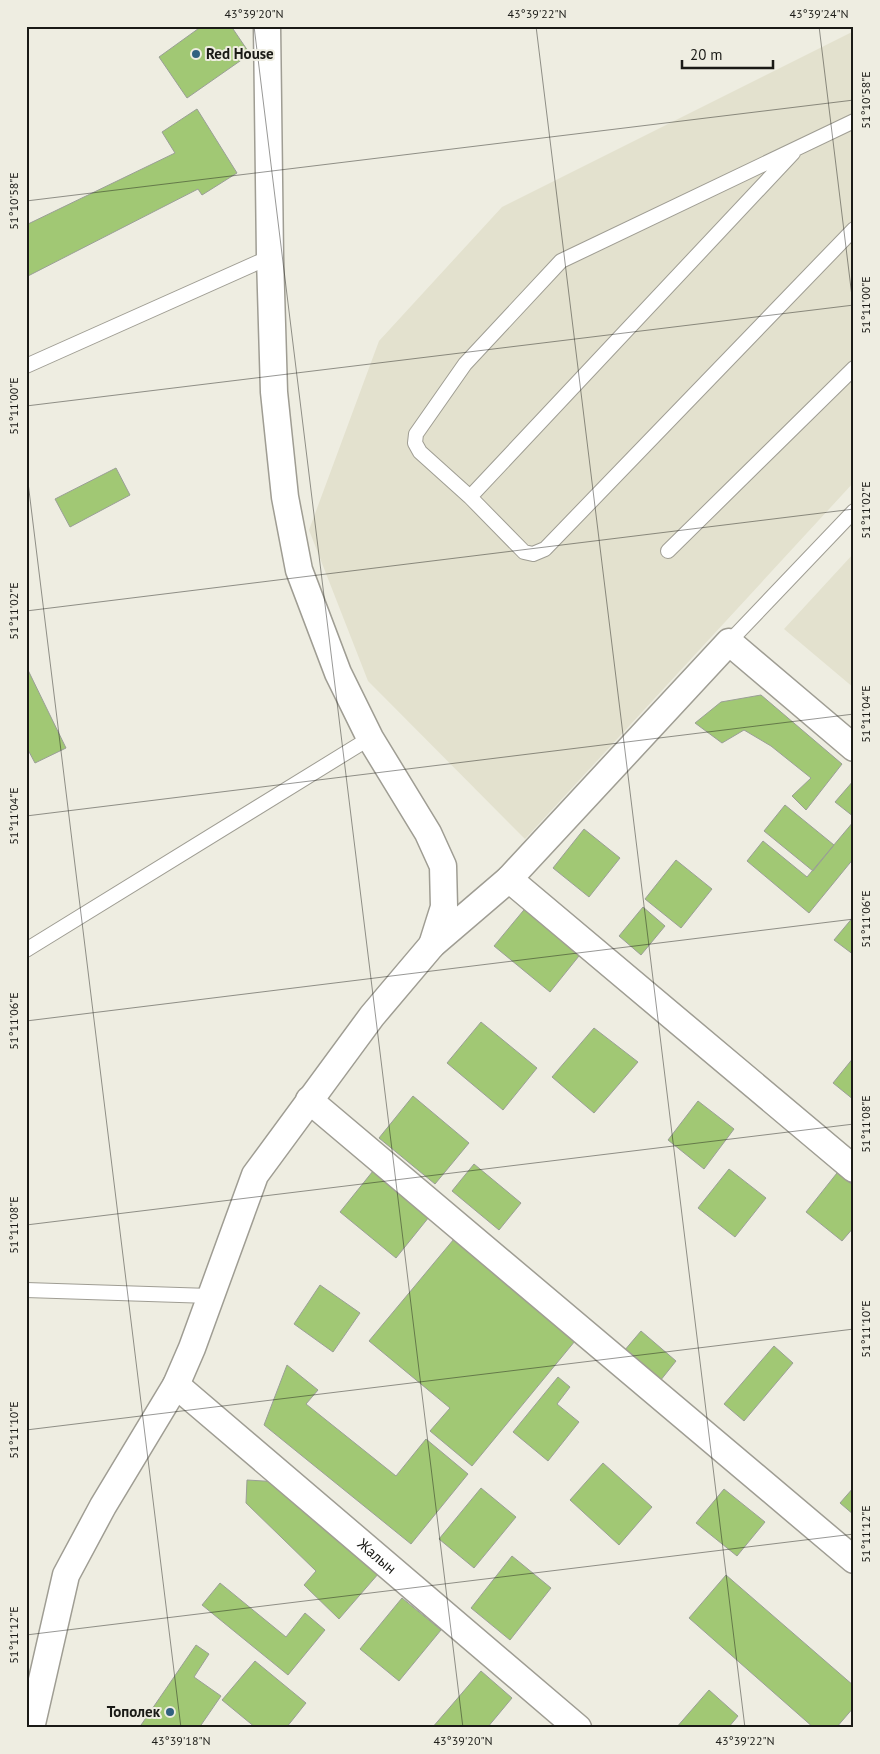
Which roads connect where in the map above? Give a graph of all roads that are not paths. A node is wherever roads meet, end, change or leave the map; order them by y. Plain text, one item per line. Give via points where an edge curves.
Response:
1 (267, 26) edge
2 (854, 120) edge
3 (798, 147) junction
4 (854, 229) edge
5 (270, 257) junction
6 (26, 366) edge
7 (854, 368) edge
8 (470, 497) junction
9 (854, 511) edge
10 (668, 551) dead end
11 (729, 642) junction
12 (370, 738) junction
13 (854, 748) edge
14 (509, 879) junction
15 (432, 945) junction
16 (26, 950) edge
17 (309, 1100) junction
18 (854, 1169) edge
19 (26, 1290) edge
20 (210, 1296) junction
21 (176, 1385) junction
22 (854, 1560) edge
23 (31, 1728) edge
24 (578, 1728) edge

1 - 5 street
2 - 3 lane
3 - 8 lane
3 - 8 lane via 561,261 465,364 416,434 415,443 420,452
4 - 8 lane via 545,549 533,554 524,552
5 - 6 lane
5 - 12 street via 274,392 285,497 300,570 338,673
7 - 10 lane
9 - 11 lane
11 - 13 street
11 - 14 street
12 - 15 street via 428,833 443,866 444,907
12 - 16 lane
14 - 15 street
14 - 18 street
15 - 17 street via 372,1016
17 - 20 street via 255,1175
17 - 22 street
19 - 20 lane
20 - 21 street
21 - 23 street via 103,1506 66,1575
21 - 24 street, Жалын

